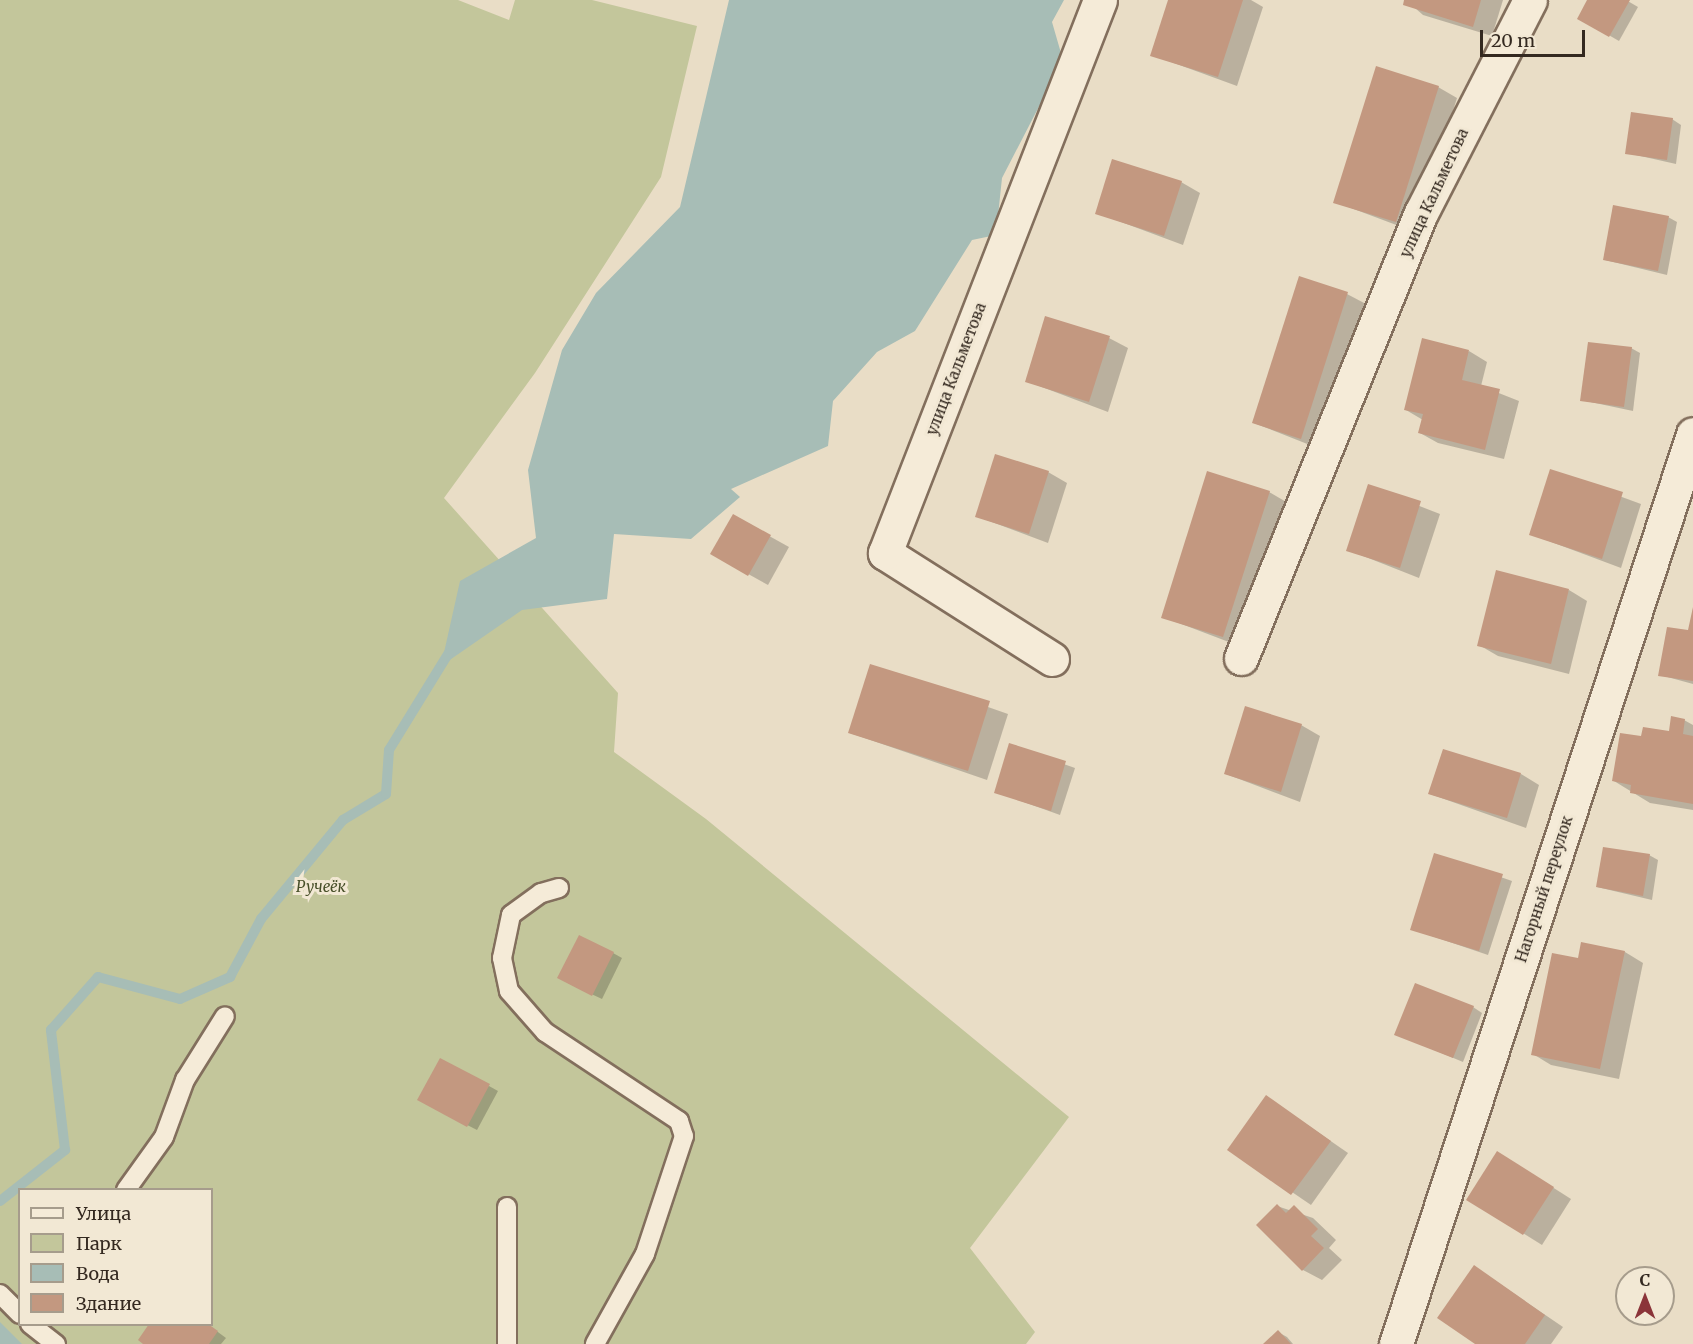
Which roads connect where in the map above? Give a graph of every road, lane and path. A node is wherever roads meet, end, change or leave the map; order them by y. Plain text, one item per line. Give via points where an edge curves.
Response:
1 (1100, 0) edge
2 (1530, 0) edge
3 (1693, 434) edge
4 (1241, 658) dead end
5 (1053, 659) dead end
6 (560, 888) dead end
7 (225, 1016) dead end
8 (127, 1188) edge
9 (507, 1207) dead end
10 (0, 1294) edge
11 (18, 1312) edge
12 (36, 1327) edge
13 (56, 1344) edge
14 (507, 1344) edge
15 (595, 1344) edge
16 (1396, 1344) edge

1 - 5 street, улица Кальметова via 885,553
2 - 4 street, улица Кальметова via 1421,213
3 - 16 street, Нагорный переулок
6 - 15 lane via 541,893 511,915 502,958 509,991 545,1032 679,1121 684,1136 645,1254
7 - 8 lane via 185,1080 164,1137
9 - 14 lane
10 - 11 lane
12 - 13 lane

